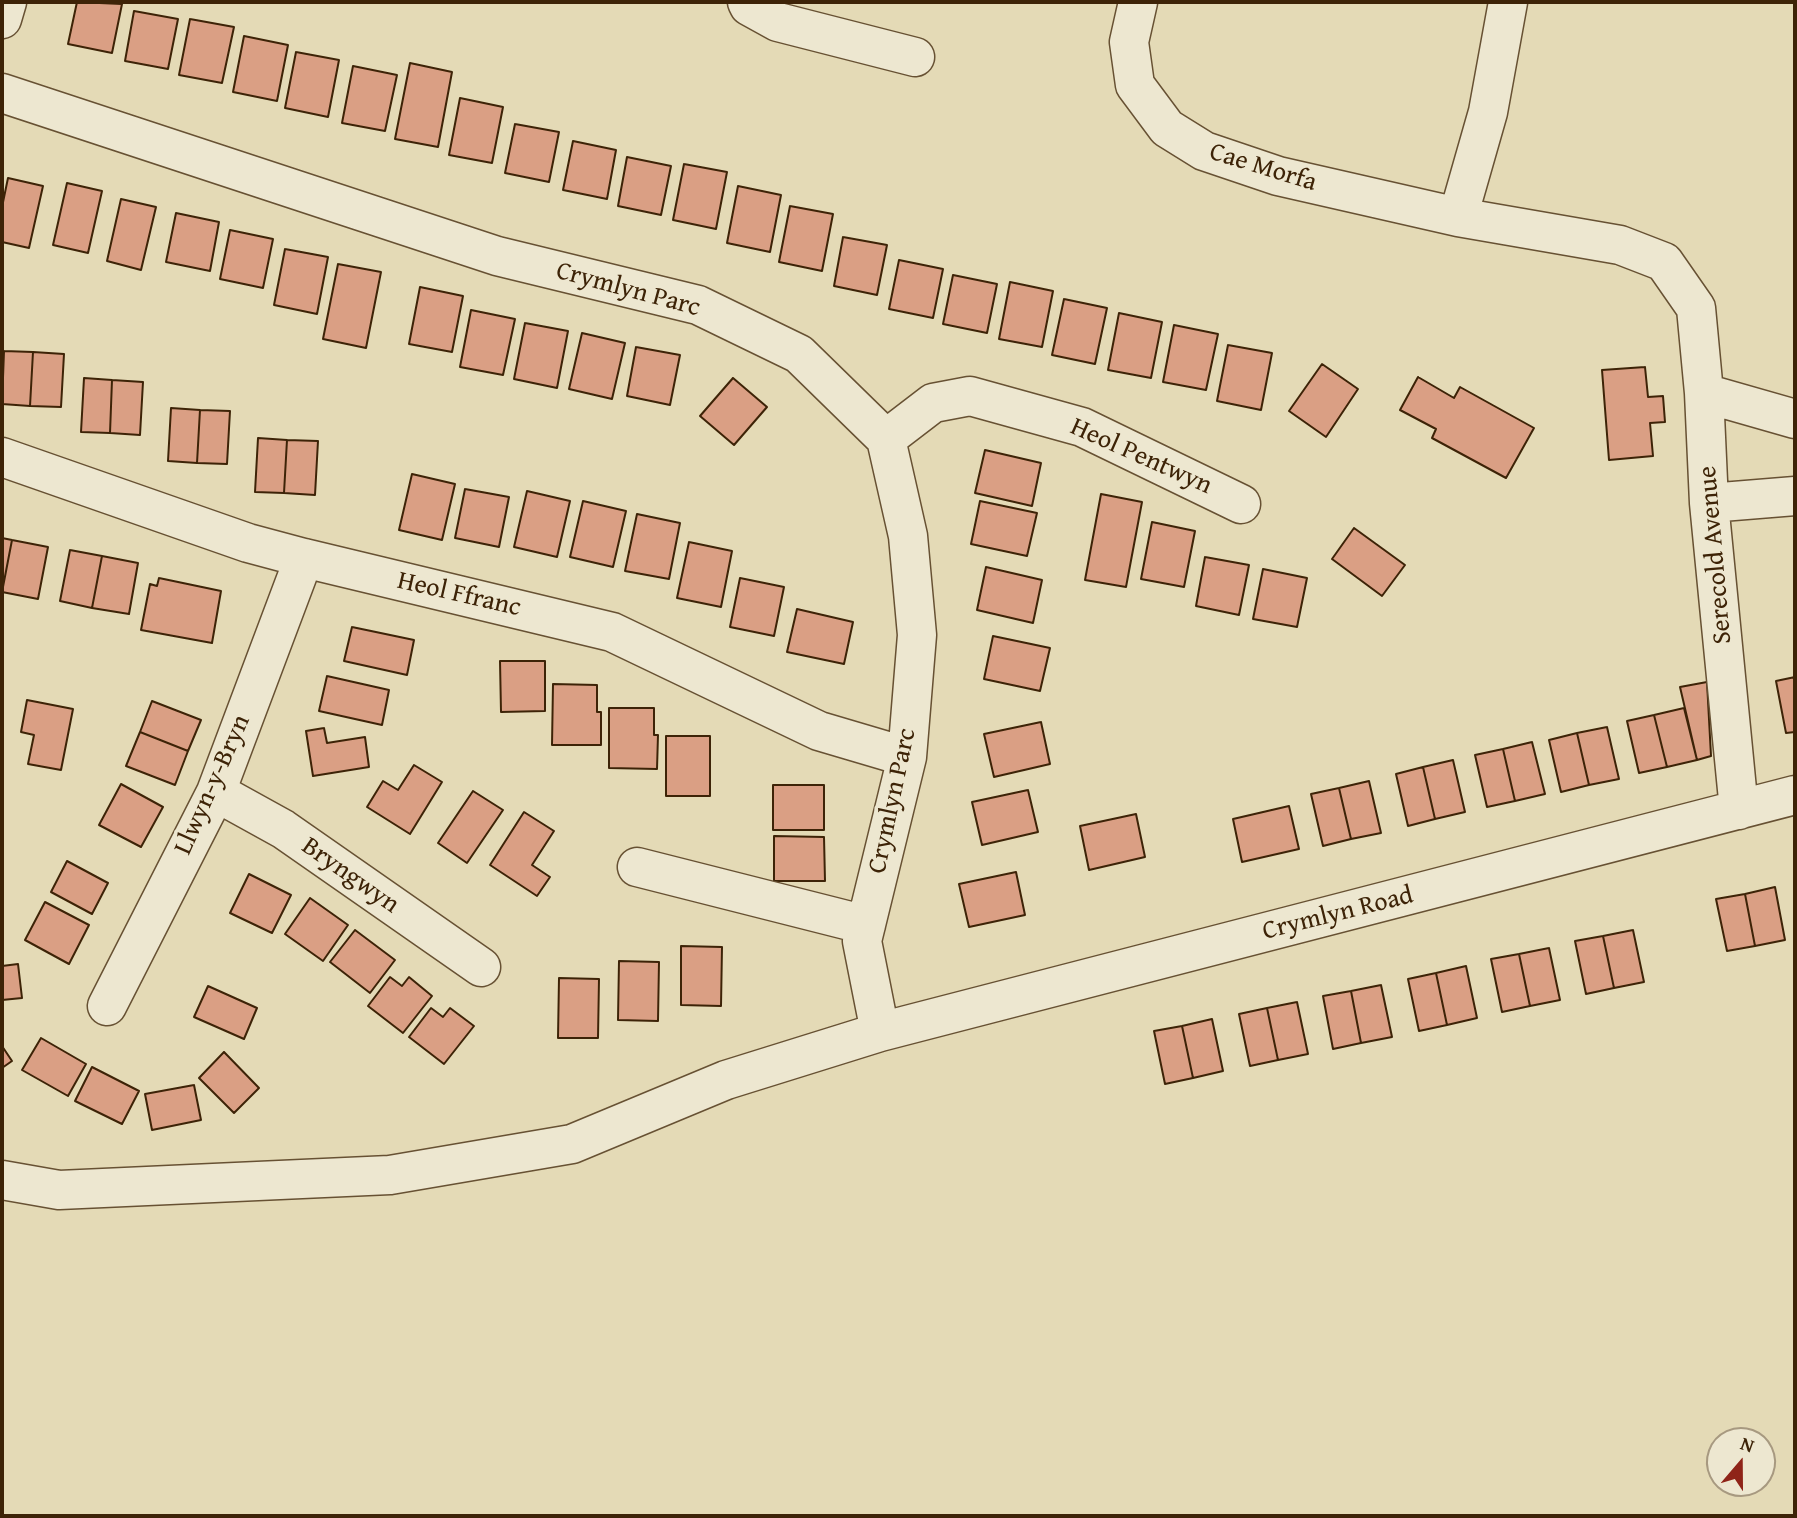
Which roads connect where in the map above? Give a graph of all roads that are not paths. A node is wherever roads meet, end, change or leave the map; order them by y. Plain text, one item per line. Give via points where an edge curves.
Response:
1 (7, 2) edge
2 (747, 2) edge
3 (1138, 2) edge
4 (1508, 2) edge
5 (2, 19) edge
6 (915, 57) dead end
7 (2, 93) edge
8 (1458, 217) junction
9 (1704, 393) junction
10 (1795, 419) edge
11 (886, 439) junction
12 (2, 457) edge
13 (1795, 496) edge
14 (1709, 503) junction
15 (1241, 504) dead end
16 (304, 558) junction
17 (907, 757) junction
18 (216, 792) junction
19 (1795, 795) edge
20 (1739, 810) junction
21 (637, 867) dead end
22 (866, 925) junction
23 (481, 967) dead end
24 (107, 1006) dead end
25 (880, 1032) junction
26 (2, 1180) edge

1 - 5 street
2 - 6 street via 778,22
3 - 8 street, Cae Morfa via 1129,43 1135,85 1167,128 1204,151 1278,176
4 - 8 street via 1488,112
7 - 11 street, Crymlyn Parc via 498,256 698,305 799,354
8 - 9 street, Cae Morfa via 1620,245 1664,262 1696,307
9 - 10 street
9 - 14 street, Serecold Avenue
11 - 15 street, Heol Pentwyn via 933,403 971,396 1083,427
11 - 17 street, Crymlyn Parc via 908,536 917,635
12 - 16 street, Heol Ffranc via 248,543
13 - 14 street
14 - 20 street, Serecold Avenue
16 - 17 street, Heol Ffranc via 612,632 819,732
16 - 18 street, Llwyn-y-Bryn
17 - 22 street, Crymlyn Parc
18 - 23 street, Bryngwyn via 283,829
18 - 24 street, Llwyn-y-Bryn
19 - 20 street, Crymlyn Road
20 - 25 street, Crymlyn Road
21 - 22 street
22 - 25 street, Crymlyn Parc via 862,941
25 - 26 street, Crymlyn Road via 726,1080 572,1144 403,1173 59,1190

